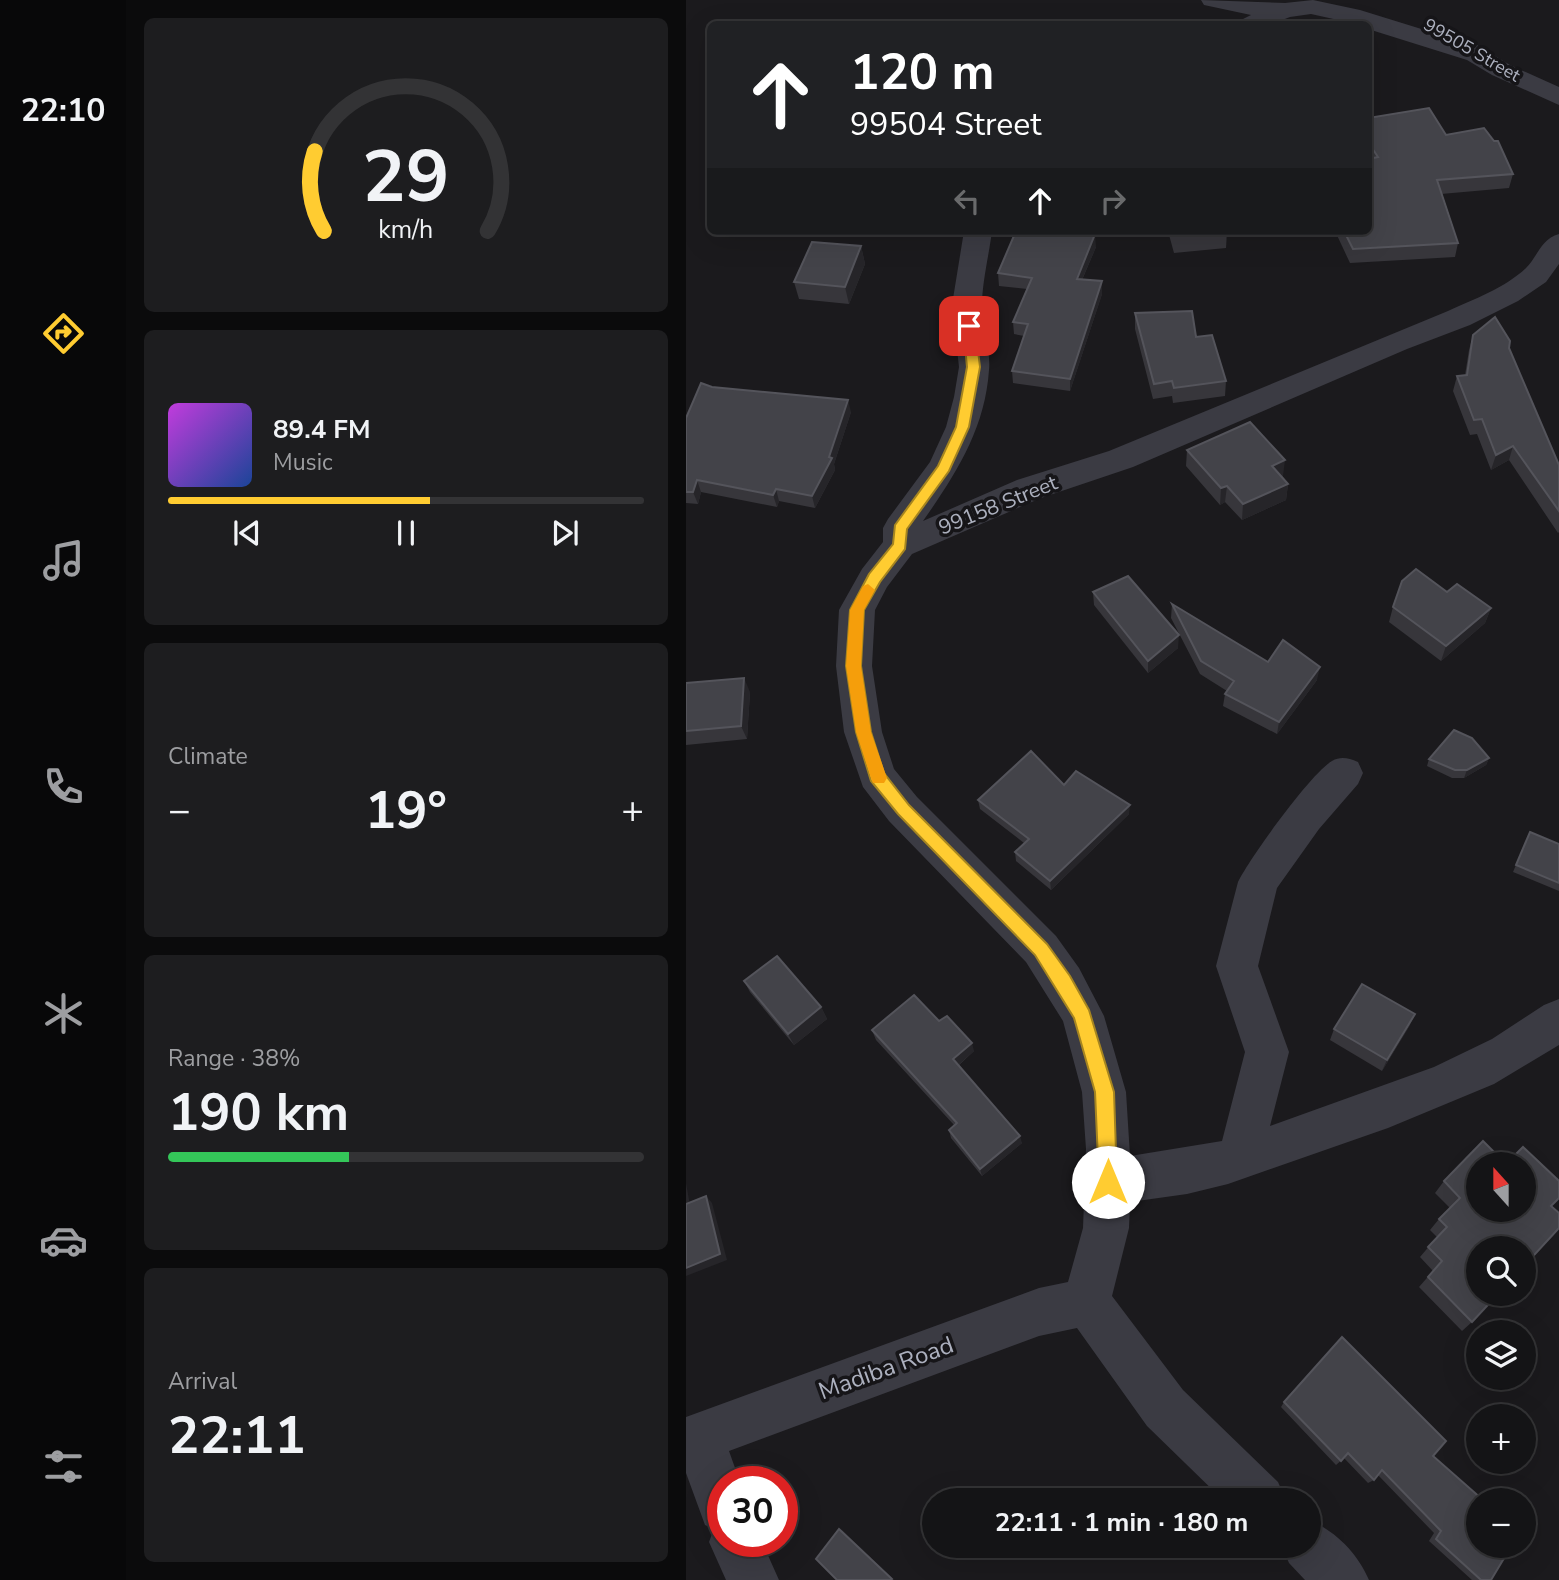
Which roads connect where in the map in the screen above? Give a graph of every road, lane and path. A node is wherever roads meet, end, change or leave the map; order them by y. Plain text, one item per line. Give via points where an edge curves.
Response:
1 (1213, 0) edge
2 (1397, 6) dead end
3 (1285, 10) junction
4 (1259, 21) edge
5 (1370, 21) edge
6 (1372, 22) edge
7 (1473, 54) junction
8 (1559, 97) edge
9 (977, 235) edge
10 (1559, 243) edge
11 (900, 545) junction
12 (1344, 773) dead end
13 (1559, 1019) edge
14 (1240, 1158) junction
15 (1108, 1182) junction
16 (1087, 1302) junction
17 (692, 1439) edge
18 (707, 1472) edge
19 (1248, 1488) edge
20 (742, 1557) edge
21 (1320, 1558) edge
22 (753, 1580) edge
23 (1343, 1580) edge

1 - 3 street
2 - 7 street, 99505 Street
3 - 4 street
3 - 5 street via 1311,7
6 - 7 street
7 - 8 street, 99505 Street
9 - 11 street via 967,305 974,367 965,417 944,467 900,528
10 - 11 street, 99158 Street via 1536,275 1459,318
11 - 15 street, 99158 Street via 857,610 854,666 863,732 877,776 1041,949 1064,982 1083,1016 1104,1092
12 - 14 street via 1258,882 1237,966 1268,1052
13 - 14 street via 1464,1075
14 - 15 street
15 - 16 street, 99158 Street via 1106,1228
16 - 17 street, Madiba Road via 1039,1311
16 - 19 street via 1165,1408
17 - 18 street
20 - 22 street
21 - 23 street

